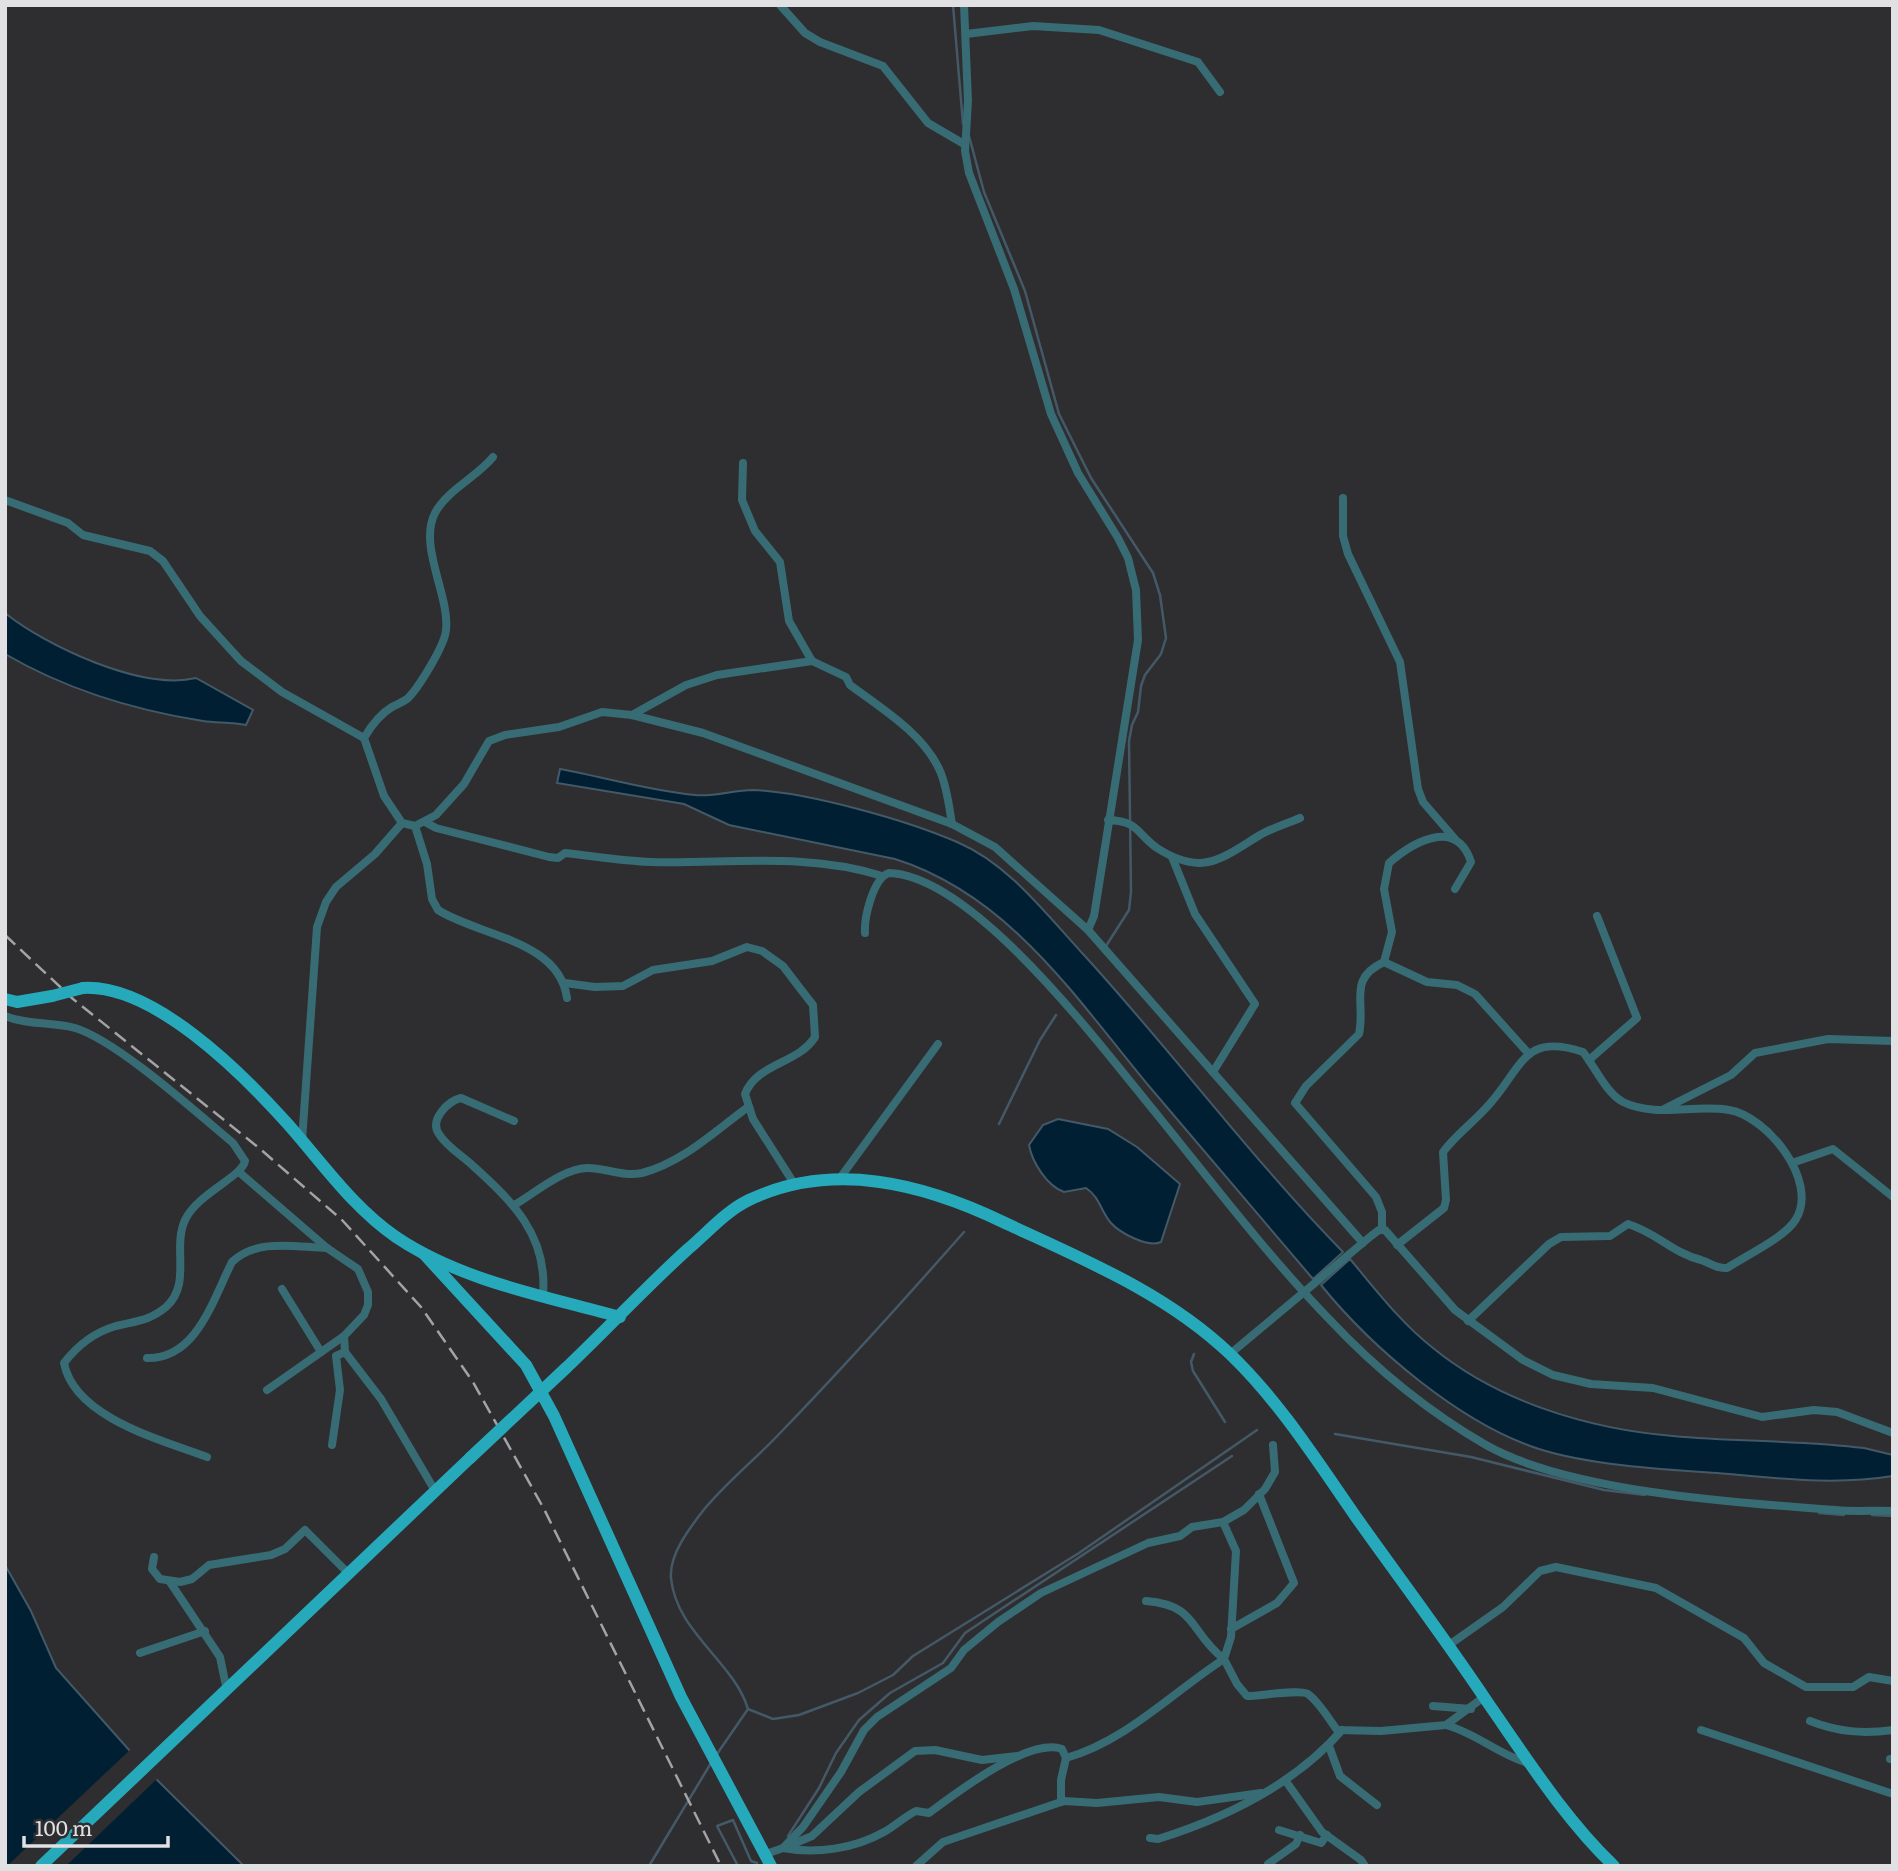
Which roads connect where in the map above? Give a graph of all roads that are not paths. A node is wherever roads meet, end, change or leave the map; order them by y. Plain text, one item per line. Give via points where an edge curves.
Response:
1 (780, 5) edge
2 (964, 5) edge
3 (966, 34) junction
4 (1220, 92) dead end
5 (964, 139) junction
6 (493, 457) dead end
7 (743, 463) dead end
8 (1343, 498) dead end
9 (5, 500) edge
10 (813, 661) junction
11 (632, 715) junction
12 (364, 738) junction
13 (1300, 818) dead end
14 (1108, 820) junction
15 (425, 822) junction
16 (401, 823) junction
17 (952, 824) junction
18 (415, 826) junction
19 (1455, 839) junction
20 (1172, 857) junction
21 (882, 876) junction
22 (1455, 889) dead end
23 (1597, 916) dead end
24 (1088, 930) junction
25 (865, 933) dead end
26 (1384, 962) junction
27 (565, 983) junction
28 (567, 998) dead end
29 (5, 999) edge
30 (5, 1016) edge
31 (1893, 1041) edge
32 (939, 1044) dead end
33 (1529, 1054) junction
34 (1589, 1060) junction
35 (1213, 1072) junction
36 (748, 1107) junction
37 (1662, 1110) junction
38 (514, 1121) dead end
39 (302, 1140) junction
40 (1791, 1163) junction
41 (239, 1172) junction
42 (840, 1178) junction
43 (795, 1185) junction
44 (1893, 1197) edge
45 (516, 1204) junction
46 (1381, 1230) junction
47 (1363, 1243) junction
48 (1397, 1245) junction
49 (327, 1248) junction
50 (424, 1254) junction
51 (282, 1289) dead end
52 (1307, 1290) junction
53 (543, 1295) junction
54 (620, 1317) junction
55 (1468, 1321) junction
56 (344, 1336) junction
57 (321, 1352) junction
58 (345, 1352) junction
59 (1230, 1354) junction
60 (147, 1358) dead end
61 (267, 1390) dead end
62 (1893, 1433) edge
63 (332, 1445) dead end
64 (1273, 1445) dead end
65 (207, 1457) dead end
66 (435, 1489) junction
67 (1259, 1494) junction
68 (1893, 1511) edge
69 (1223, 1522) junction
70 (154, 1557) dead end
71 (348, 1573) junction
72 (170, 1582) junction
73 (1146, 1601) dead end
74 (1231, 1629) junction
75 (205, 1631) junction
76 (1449, 1645) junction
77 (140, 1653) dead end
78 (1224, 1659) junction
79 (1893, 1681) edge
80 (227, 1691) junction
81 (1484, 1696) junction
82 (1433, 1706) dead end
83 (1471, 1709) junction
84 (1810, 1721) dead end
85 (1446, 1725) junction
86 (1342, 1730) junction
87 (1701, 1730) dead end
88 (1893, 1730) edge
89 (1329, 1746) junction
90 (1023, 1755) junction
91 (1066, 1758) junction
92 (1531, 1764) junction
93 (1286, 1780) junction
94 (1261, 1793) junction
95 (1893, 1794) edge
96 (1061, 1802) junction
97 (1377, 1805) dead end
98 (1279, 1830) dead end
99 (1300, 1835) junction
100 (1327, 1835) junction
101 (1150, 1838) dead end
102 (783, 1848) junction
103 (768, 1860) edge
104 (1268, 1864) edge
105 (41, 1866) edge
106 (916, 1866) edge
107 (1365, 1866) edge
108 (1614, 1866) edge

1 - 5 street via 805,33 820,42 883,66 928,123
2 - 3 street
3 - 4 street via 1047,26 1099,30 1198,62
3 - 5 street via 968,125
5 - 14 street via 969,173 1014,289 1051,414 1078,473 1128,558 1136,590 1138,640
6 - 12 street via 435,513 433,553 446,630 439,649 406,700 390,708
7 - 10 street via 742,500 755,531 780,562 789,621
8 - 19 street via 1348,554 1400,662 1418,789 1423,802
9 - 12 street via 68,523 83,535 150,551 163,561 200,616 241,661 282,692
10 - 11 street via 717,675 686,685
10 - 17 street via 846,677 932,755 941,773
11 - 15 street via 602,712 559,727 489,741 464,783
11 - 17 street via 703,733
12 - 16 street via 377,781
13 - 20 street via 1270,829 1210,863
14 - 20 street via 1138,827 1153,845
14 - 24 street
15 - 18 street
15 - 21 street via 549,857 565,853 652,862 813,863
16 - 18 street
16 - 39 street via 375,854 336,887 317,927
17 - 24 street via 1009,856
18 - 27 street via 438,910 539,954
19 - 22 street via 1471,862
19 - 26 street via 1432,837 1389,863 1384,889 1392,932
20 - 35 street via 1195,914 1255,1004
21 - 25 street via 864,922
21 - 52 street via 908,875 935,888 995,932 1053,991
23 - 34 street via 1637,1018
24 - 35 street
26 - 33 street via 1427,982 1457,985 1475,995
26 - 46 street via 1368,971 1360,984 1360,1029 1355,1041 1306,1086 1295,1103 1376,1197 1382,1212
27 - 28 street
27 - 36 street via 611,988 653,970 712,961 737,948 762,951 783,966 813,1005 816,1037 800,1054 754,1079 746,1094
29 - 39 main road, bridge via 17,1002 100,987 124,994 158,1011 243,1080
30 - 41 street via 75,1028 102,1040 233,1143 245,1161
31 - 37 street via 1828,1039 1755,1053 1731,1075
32 - 42 street
33 - 34 street via 1551,1045 1583,1052
33 - 48 street via 1513,1069 1493,1101 1443,1152 1444,1208
34 - 37 street via 1614,1096 1634,1106
35 - 47 street
36 - 43 street
36 - 45 street via 699,1144 656,1168 629,1175 588,1168 573,1171
37 - 40 street via 1742,1113 1764,1127
38 - 45 street via 461,1098 440,1114 436,1125 450,1145
39 - 50 main road via 373,1219
40 - 44 street via 1833,1149
40 - 55 street via 1802,1191 1795,1222 1727,1268 1680,1255 1656,1235 1628,1224 1602,1238 1561,1237
41 - 49 street
41 - 65 street via 202,1196 186,1218 180,1236 180,1282 169,1304 143,1322 117,1326 91,1338 64,1363 76,1392 100,1412
42 - 43 main road
42 - 59 main road via 917,1190 998,1219 1135,1284
43 - 54 main road via 748,1201 727,1215
45 - 53 street via 540,1251
46 - 47 street
46 - 48 street
47 - 52 street
48 - 55 street
49 - 56 street via 358,1269 368,1292 364,1315
49 - 60 street via 269,1246 238,1256 192,1337 172,1354
50 - 53 main road via 471,1274
50 - 103 main road via 526,1365 614,1544 639,1608
51 - 57 street
52 - 59 street
52 - 68 street via 1328,1319 1404,1390 1453,1425 1527,1464 1658,1491 1818,1509
53 - 54 main road
54 - 66 main road, bridge
55 - 62 street via 1523,1360 1567,1380 1653,1388 1762,1417 1814,1410 1837,1412
56 - 57 street
56 - 58 street
57 - 61 street
58 - 63 street via 337,1356 340,1390
58 - 66 street via 381,1399
59 - 76 main road via 1287,1419
64 - 67 street via 1275,1472
66 - 71 main road
67 - 69 street
67 - 74 street via 1294,1583 1276,1603
69 - 74 street via 1236,1551
69 - 102 street via 1192,1527 1180,1536 1139,1547 1041,1593 998,1622 964,1650 951,1668 864,1730 828,1792
70 - 72 street via 152,1569
71 - 72 street via 305,1530 271,1555 223,1561 209,1565 192,1579
71 - 80 main road
72 - 75 street
73 - 78 street via 1179,1608
74 - 78 street
75 - 77 street
75 - 80 street via 220,1657
76 - 79 street via 1503,1607 1540,1571 1556,1567 1656,1588 1744,1638 1764,1663 1806,1687 1853,1687 1869,1677
76 - 81 main road
78 - 86 street via 1247,1696 1301,1691
78 - 91 street via 1096,1748
80 - 105 main road
81 - 83 street
81 - 92 main road
82 - 83 street
83 - 85 street
84 - 88 street via 1857,1733
85 - 86 street
85 - 92 street via 1475,1736 1509,1758
86 - 89 street
87 - 95 street
89 - 93 street
89 - 97 street via 1340,1776
90 - 91 street via 1051,1745 1062,1749
90 - 102 street via 973,1781 929,1813 916,1811 877,1836 838,1848 802,1852
90 - 102 street via 982,1760 935,1750 915,1751 859,1791 804,1842
91 - 96 street
92 - 108 main road via 1582,1833
93 - 94 street
93 - 100 street
94 - 96 street via 1197,1802 1159,1797
94 - 101 street via 1211,1822
96 - 106 street via 943,1842
98 - 99 street
99 - 100 street via 1321,1843
99 - 104 street via 1296,1844
100 - 107 street
102 - 103 street

